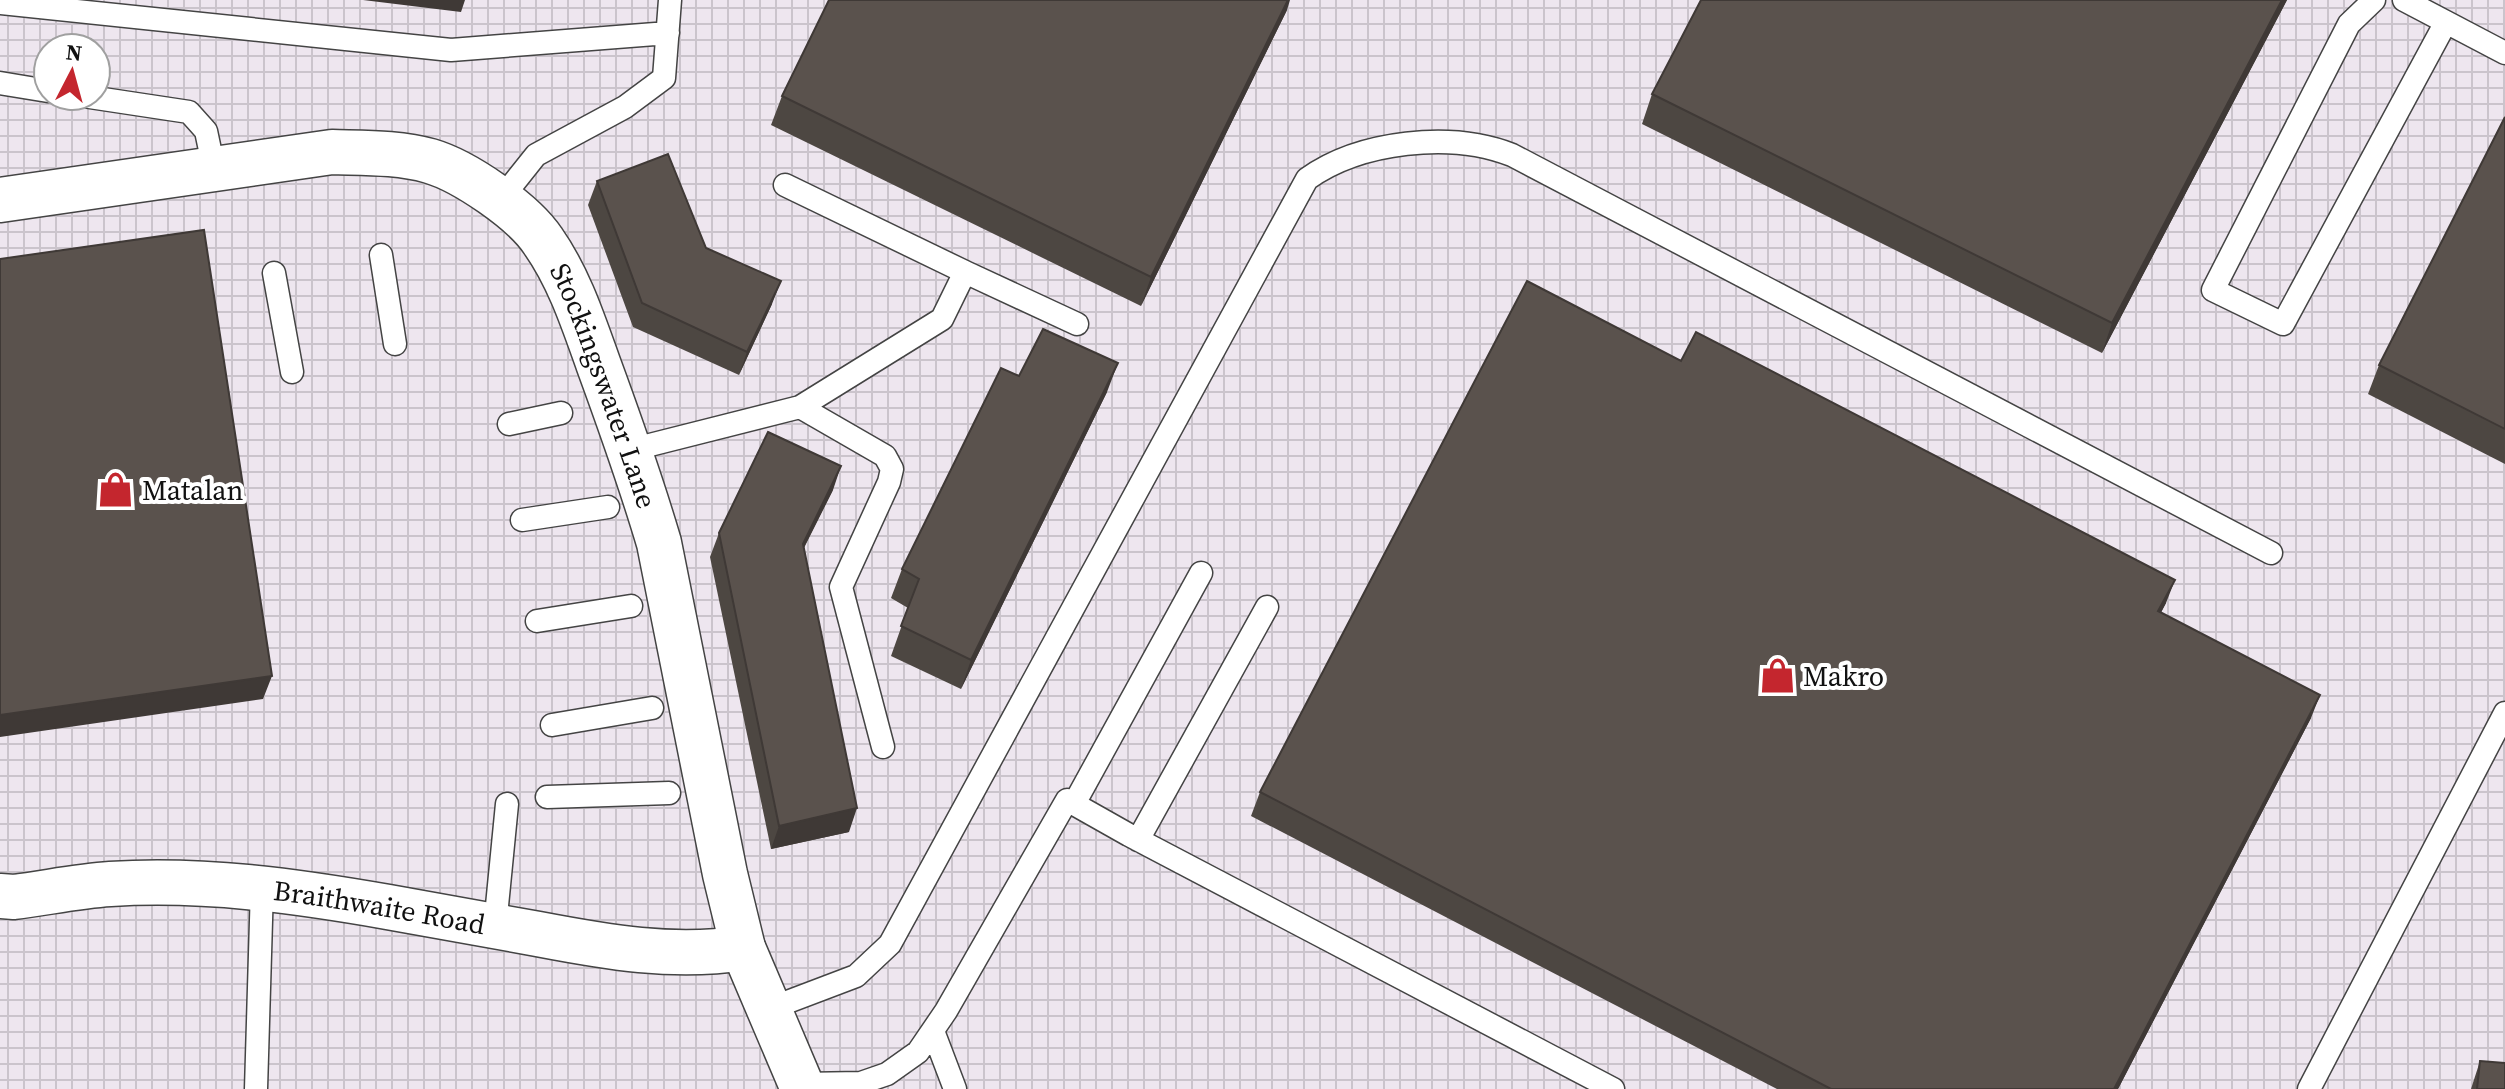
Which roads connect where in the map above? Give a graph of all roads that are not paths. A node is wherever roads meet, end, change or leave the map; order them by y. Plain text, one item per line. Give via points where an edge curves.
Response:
1 (670, 0) edge
2 (2374, 0) edge
3 (2404, 0) edge
4 (0, 3) edge
5 (2446, 22) junction
6 (668, 33) junction
7 (2505, 53) edge
8 (0, 83) edge
9 (32, 88) edge
10 (112, 100) edge
11 (214, 169) junction
12 (785, 185) dead end
13 (501, 199) junction
14 (0, 200) edge
15 (381, 255) dead end
16 (965, 272) junction
17 (274, 273) dead end
18 (1077, 324) dead end
19 (395, 344) dead end
20 (292, 372) dead end
21 (800, 407) junction
22 (561, 413) dead end
23 (509, 424) dead end
24 (630, 450) junction
25 (608, 507) dead end
26 (522, 520) dead end
27 (2271, 553) dead end
28 (1201, 573) dead end
29 (631, 606) dead end
30 (1267, 607) dead end
31 (537, 621) dead end
32 (652, 708) dead end
33 (2505, 713) edge
34 (552, 725) dead end
35 (883, 747) dead end
36 (669, 793) dead end
37 (547, 797) dead end
38 (507, 804) dead end
39 (1074, 804) junction
40 (1138, 840) junction
41 (262, 887) junction
42 (5, 900) edge
43 (495, 926) junction
44 (743, 948) junction
45 (769, 1009) junction
46 (933, 1031) junction
47 (802, 1086) edge
48 (256, 1089) edge
49 (955, 1089) edge
50 (1613, 1089) edge
51 (2309, 1089) edge

1 - 6 lane
2 - 5 lane via 2349,24 2213,290 2283,324
3 - 5 lane
4 - 6 lane via 451,50
5 - 7 lane
6 - 13 lane via 664,78 625,107 536,155
8 - 9 lane
10 - 11 lane via 189,112 206,131
11 - 13 street, Stockingswater Lane via 332,152 381,154 430,161
11 - 14 street, Stockingswater Lane
12 - 16 lane
13 - 24 street, Stockingswater Lane via 543,240 571,289
15 - 19 lane
16 - 18 lane
16 - 21 lane via 942,319
17 - 20 lane
21 - 24 lane
21 - 35 lane via 885,456 892,469 841,587
22 - 23 lane
24 - 44 street, Stockingswater Lane via 659,543
25 - 26 lane
27 - 45 lane via 1512,155 1468,142 1396,145 1341,159 1307,179 890,944 856,976
28 - 39 lane
29 - 31 lane
30 - 40 lane
32 - 34 lane
33 - 51 lane
36 - 37 lane
38 - 43 lane
39 - 40 lane
39 - 46 lane via 1067,800
40 - 50 lane
41 - 42 street, Braithwaite Road via 109,884
41 - 43 street, Braithwaite Road
41 - 48 lane
43 - 44 street, Braithwaite Road via 662,953
44 - 45 street, Stockingswater Lane
45 - 47 street, Stockingswater Lane
46 - 47 lane via 918,1052 887,1074 861,1083
46 - 49 lane

